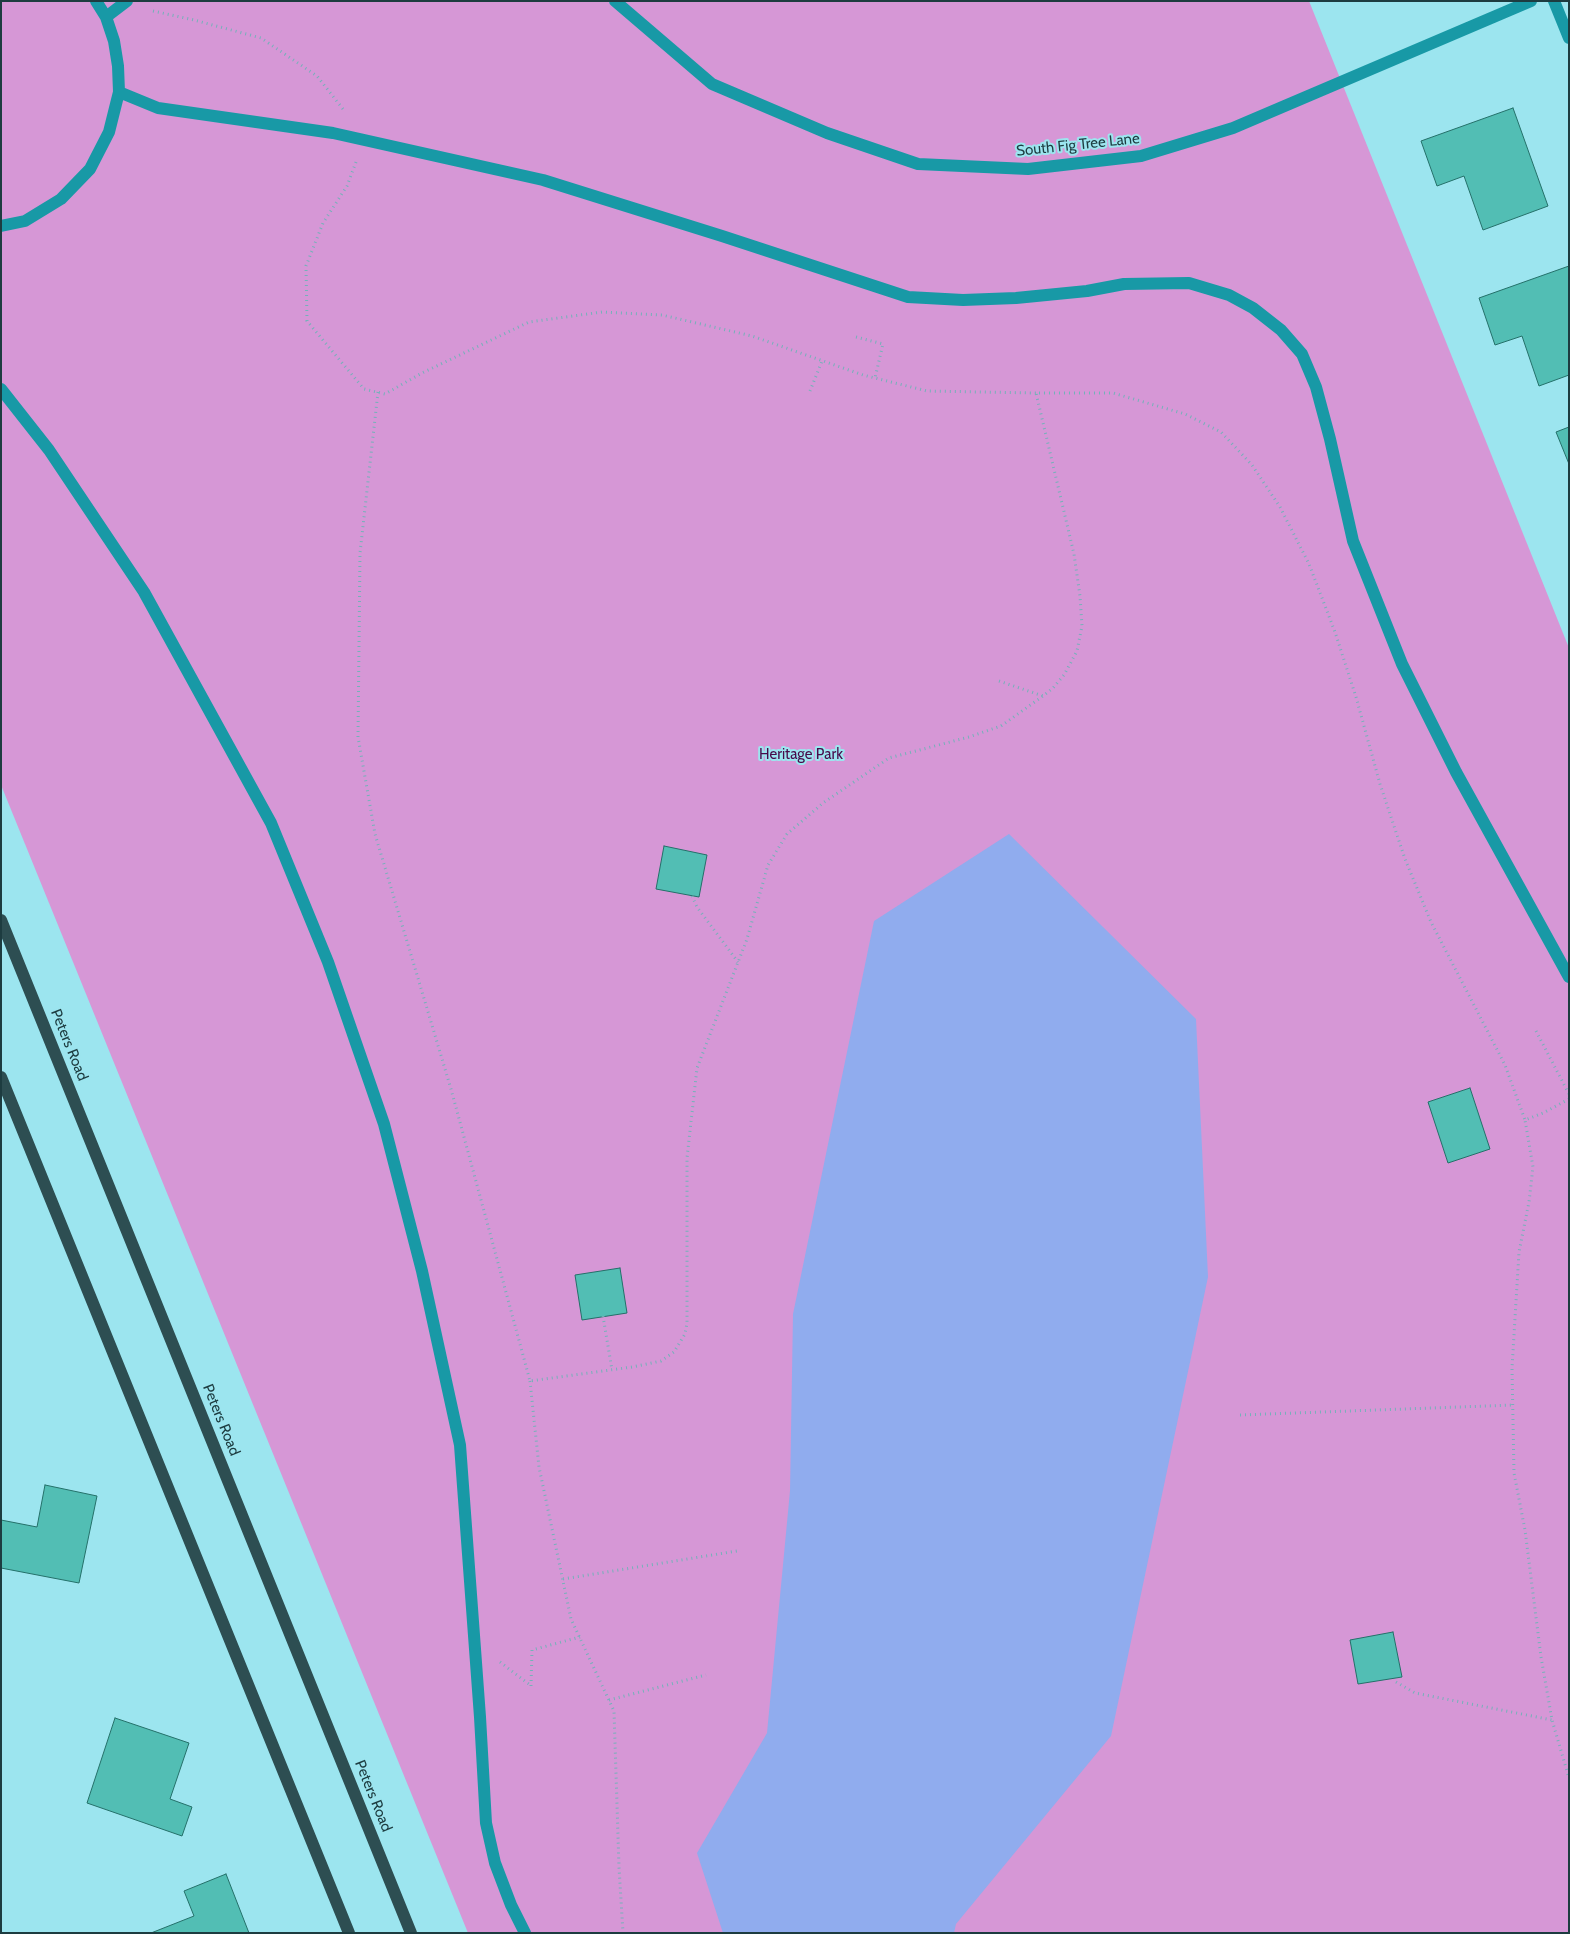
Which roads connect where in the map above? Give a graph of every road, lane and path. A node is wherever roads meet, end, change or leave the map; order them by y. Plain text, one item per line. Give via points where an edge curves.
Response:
1 (96, 1) edge
2 (127, 1) edge
3 (615, 1) edge
4 (1531, 1) edge
5 (1554, 1) edge
6 (153, 11) dead end
7 (106, 17) junction
8 (1569, 38) edge
9 (119, 92) junction
10 (346, 112) dead end
11 (358, 157) dead end
12 (1, 226) edge
13 (856, 337) dead end
14 (822, 361) junction
15 (875, 378) junction
16 (1, 389) edge
17 (810, 391) dead end
18 (378, 392) junction
19 (1036, 394) junction
20 (1000, 681) dead end
21 (1043, 696) junction
22 (692, 896) dead end
23 (1, 920) edge
24 (738, 962) junction
25 (1569, 977) edge
26 (1536, 1031) dead end
27 (1, 1078) edge
28 (1569, 1094) edge
29 (1569, 1099) edge
30 (1525, 1120) junction
31 (603, 1316) dead end
32 (612, 1370) junction
33 (530, 1381) junction
34 (1514, 1405) junction
35 (1240, 1415) dead end
36 (737, 1551) dead end
37 (563, 1580) junction
38 (580, 1637) junction
39 (706, 1674) dead end
40 (1396, 1682) dead end
41 (531, 1686) dead end
42 (609, 1700) junction
43 (1552, 1720) junction
44 (1569, 1778) edge
45 (349, 1933) edge
46 (411, 1933) edge
47 (526, 1933) edge
48 (623, 1933) edge

1 - 7 street
2 - 7 street
3 - 4 street, South Fig Tree Lane via 712,84 827,134 918,164 1028,169 1141,156 1233,128
5 - 8 street
6 - 10 path via 261,38 317,76
7 - 9 street via 114,41
9 - 12 street via 110,132 90,169 61,199 25,220
9 - 25 street via 158,108 333,133 543,180 908,297 1016,298 1124,284 1189,283 1230,295 1253,308 1281,330 1302,354 1319,396 1353,542 1402,664 1456,772
11 - 18 path via 347,186 323,223 306,266 307,320 364,389
13 - 15 path via 883,344
14 - 15 path
14 - 17 path
14 - 18 path via 752,336 662,315 602,312 529,322 385,394
15 - 19 path via 927,391
16 - 47 street via 49,450 144,592 271,823 328,962 378,1106 422,1271 460,1445 486,1823 495,1863
18 - 33 path via 360,553 358,737 375,834 452,1089
19 - 21 path via 1074,554 1082,626 1077,651 1064,675
19 - 30 path via 1113,394 1185,414 1221,432 1252,465 1280,507 1309,564 1335,632 1405,859 1431,922 1505,1065
20 - 21 path
21 - 24 path via 1001,726 889,758 823,803 787,834 768,865
22 - 24 path
23 - 46 main road, Peters Road
24 - 32 path via 697,1068 687,1158 685,1334 674,1352 661,1361
26 - 28 path
27 - 45 main road
29 - 30 path
30 - 34 path via 1533,1167 1519,1252 1512,1368
31 - 32 path
32 - 33 path
33 - 37 path via 539,1467
34 - 35 path
34 - 43 path via 1514,1473
36 - 37 path
37 - 38 path via 571,1619
38 - 41 path via 532,1650
38 - 42 path
39 - 42 path
40 - 43 path via 1415,1693
42 - 48 path via 614,1711
43 - 44 path

